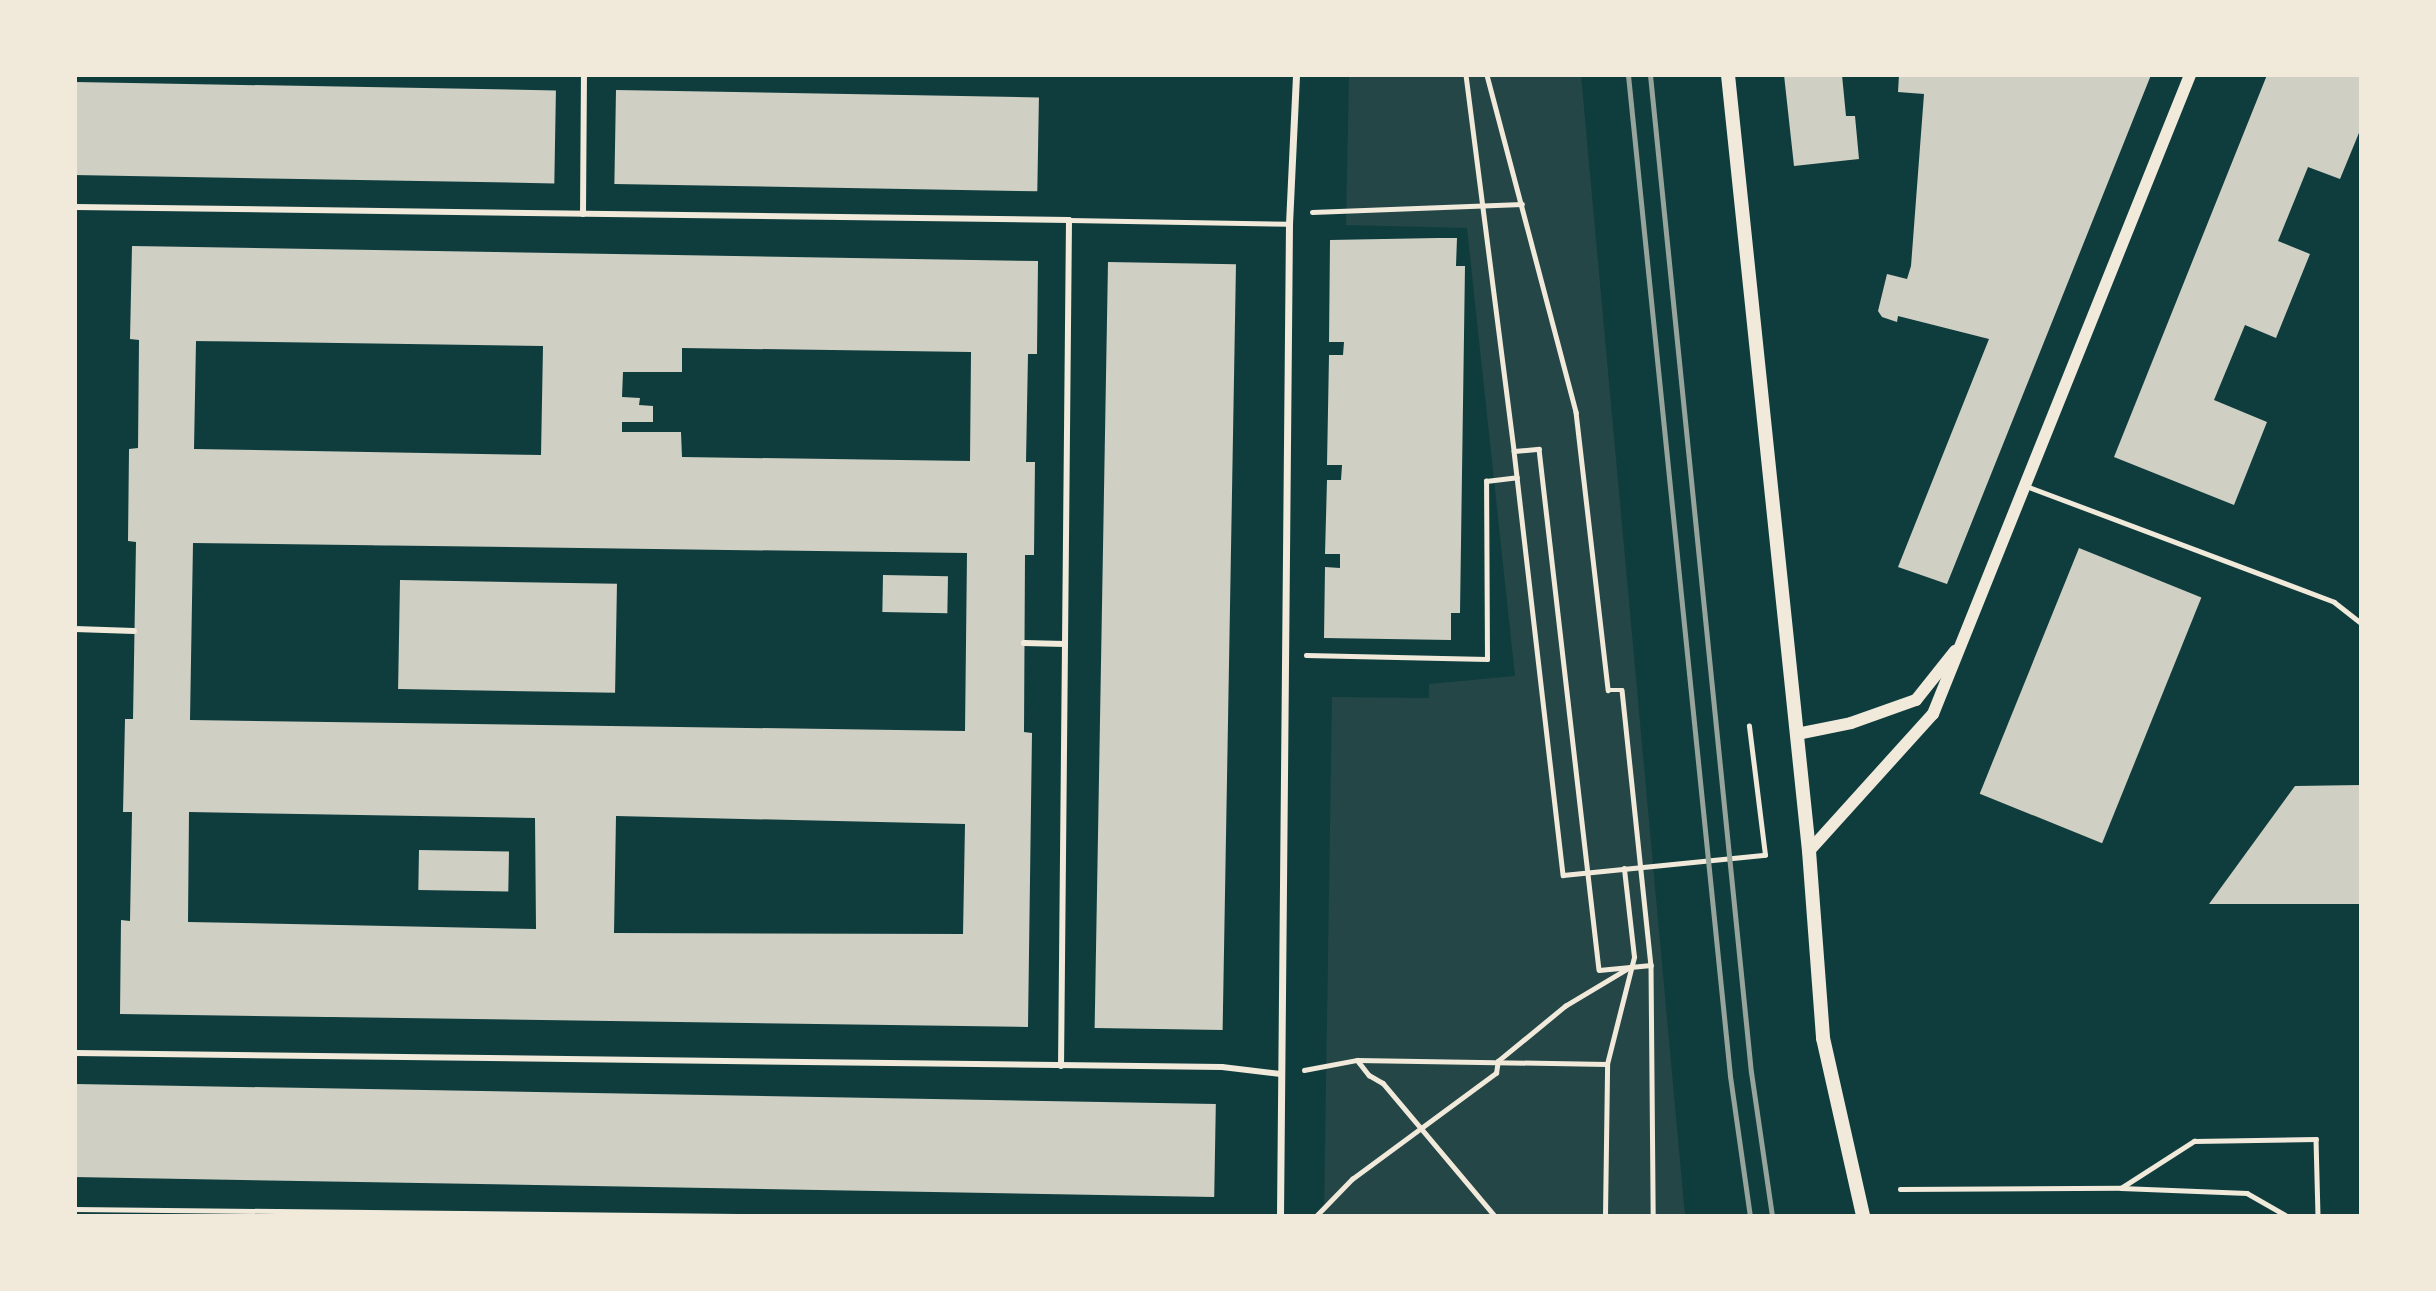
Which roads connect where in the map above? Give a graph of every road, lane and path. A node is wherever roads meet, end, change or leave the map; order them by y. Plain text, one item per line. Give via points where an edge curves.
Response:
1 (584, 75) edge
2 (1296, 75) edge
3 (1466, 75) edge
4 (1487, 75) edge
5 (1728, 75) edge
6 (2190, 75) edge
7 (1484, 205) junction
8 (1522, 205) junction
9 (75, 207) edge
10 (1290, 212) junction
11 (583, 214) junction
12 (1069, 220) junction
13 (1289, 224) junction
14 (1514, 451) junction
15 (1517, 477) junction
16 (2026, 486) junction
17 (2361, 623) edge
18 (75, 629) edge
19 (134, 631) dead end
20 (1966, 637) junction
21 (1024, 643) dead end
22 (1065, 644) junction
23 (1285, 655) junction
24 (1749, 726) dead end
25 (1797, 734) junction
26 (1809, 850) junction
27 (1624, 869) junction
28 (1651, 965) junction
29 (1631, 966) junction
30 (75, 1053) edge
31 (1357, 1060) junction
32 (1498, 1061) junction
33 (1606, 1064) junction
34 (1061, 1066) junction
35 (1281, 1074) junction
36 (1421, 1129) junction
37 (2121, 1188) junction
38 (1900, 1189) dead end
39 (75, 1209) edge
40 (738, 1216) edge
41 (1280, 1216) edge
42 (1315, 1216) edge
43 (1495, 1216) edge
44 (1605, 1216) edge
45 (1653, 1216) edge
46 (1863, 1216) edge
47 (2287, 1216) edge
48 (2318, 1216) edge

1 - 11 street
2 - 10 street
3 - 7 path
4 - 8 path
5 - 25 main road
6 - 16 street
7 - 8 path
7 - 10 path
7 - 14 path
8 - 28 path via 1576,412 1608,690 1622,690
9 - 11 street
10 - 13 street
11 - 12 street
12 - 13 lane
12 - 22 street
13 - 23 street
14 - 15 path
14 - 29 path via 1539,449 1599,970
15 - 23 path via 1486,481 1487,659
15 - 27 path via 1563,875
16 - 17 lane via 2334,601
16 - 20 street
18 - 19 street
20 - 25 street via 1916,700 1851,723
20 - 26 street via 1933,714
21 - 22 street
22 - 34 street
23 - 35 street
24 - 27 path via 1765,855
25 - 26 main road
26 - 46 main road via 1823,1038
27 - 29 path via 1634,957
28 - 29 path
28 - 45 path
29 - 32 path via 1565,1006
29 - 33 path
30 - 34 street
31 - 32 path
31 - 35 path
31 - 36 path
32 - 33 path
32 - 36 path via 1496,1073
33 - 44 path
34 - 35 street via 1222,1067
35 - 41 street
36 - 42 path via 1352,1179
36 - 43 path
37 - 38 path
37 - 47 path via 2247,1193
37 - 48 path via 2194,1141 2316,1139
39 - 40 path

